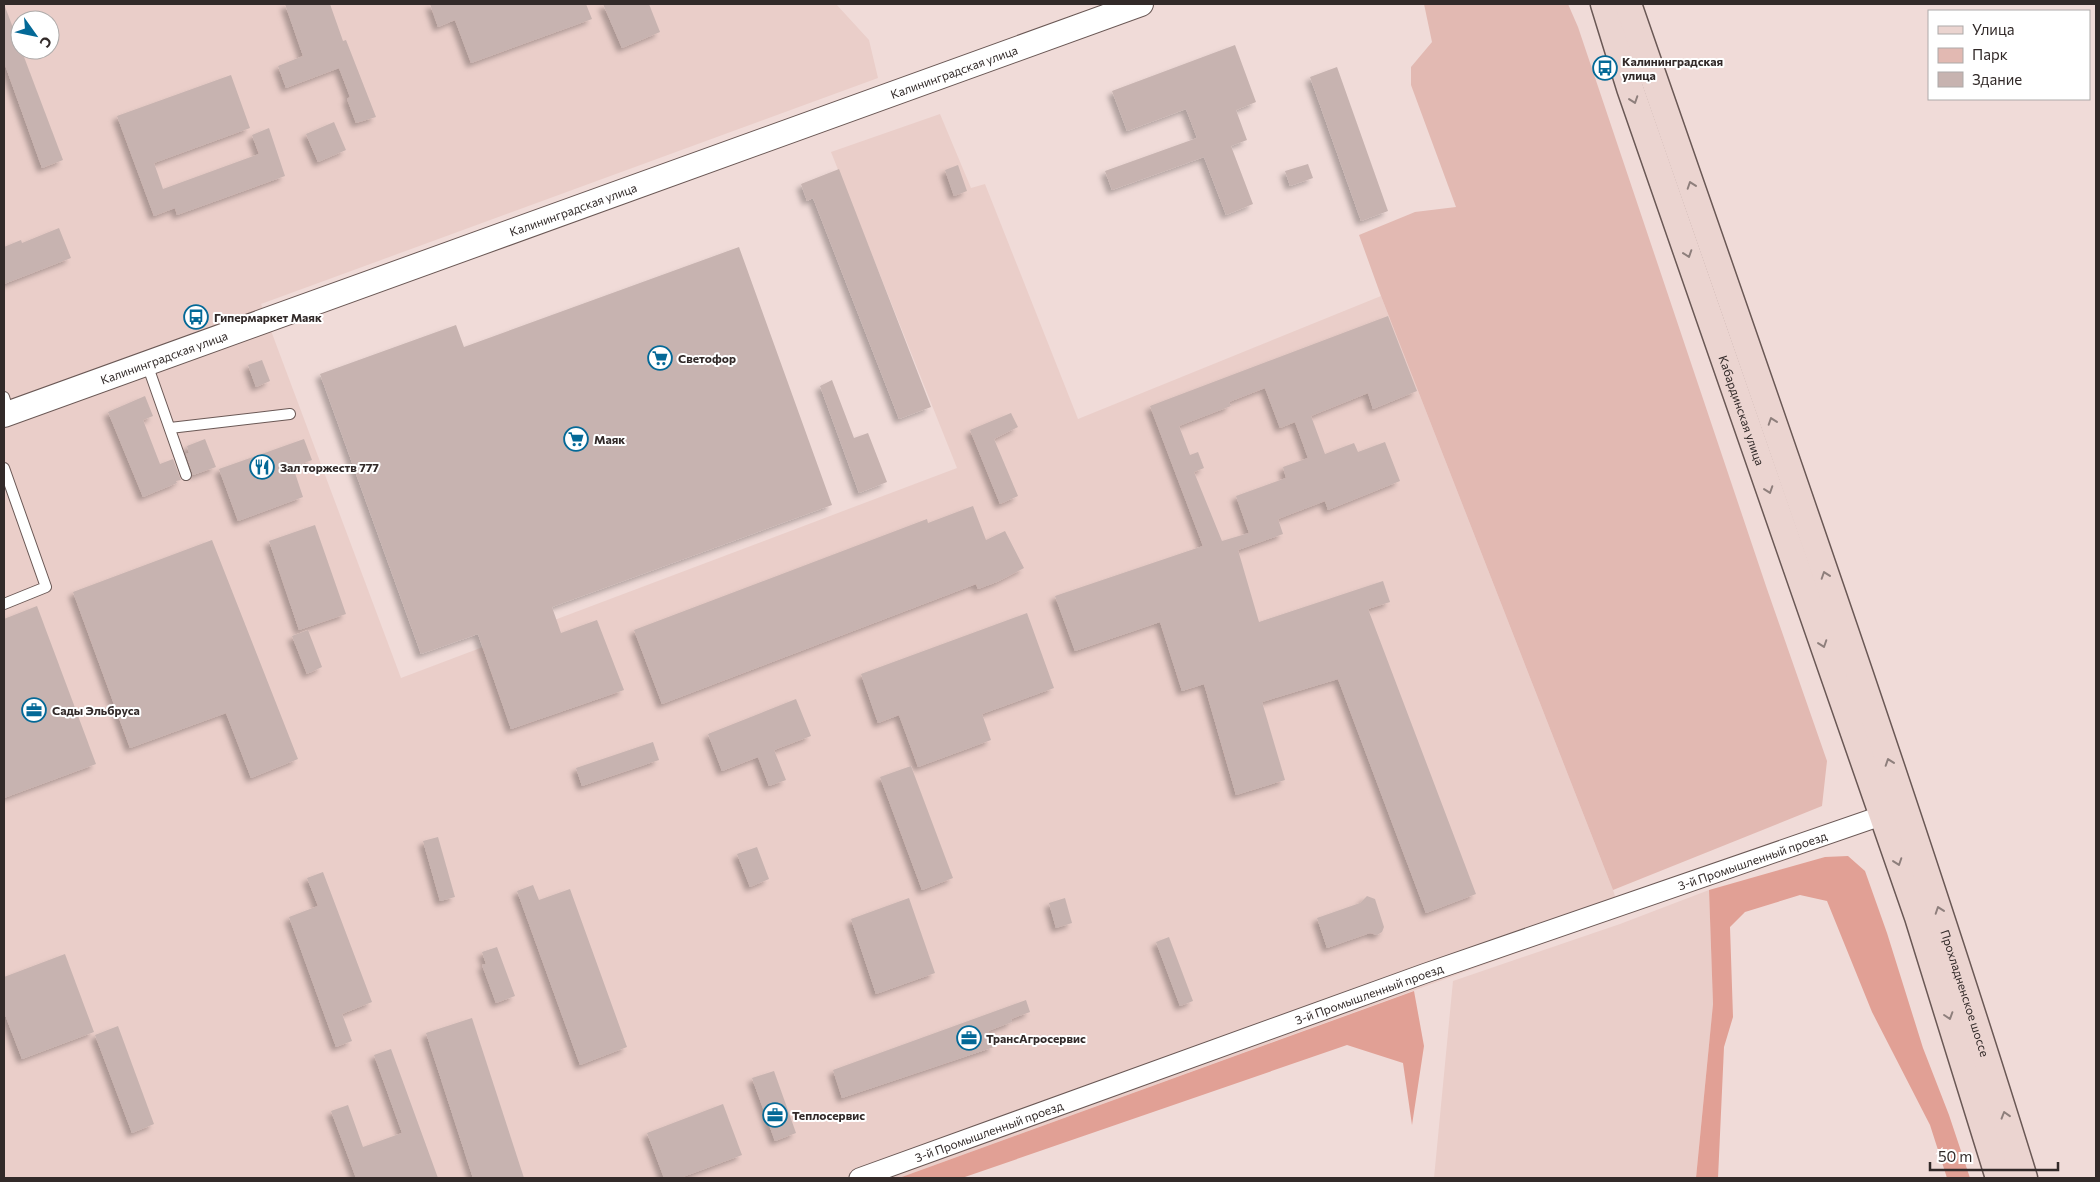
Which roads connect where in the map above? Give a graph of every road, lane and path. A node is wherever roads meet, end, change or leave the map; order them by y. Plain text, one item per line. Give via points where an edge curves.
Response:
1 (1141, 4) edge
2 (1604, 4) edge
3 (1628, 4) edge
4 (147, 364) junction
5 (6, 408) edge
6 (290, 414) dead end
7 (170, 428) junction
8 (4, 468) edge
9 (186, 475) dead end
10 (4, 604) edge
11 (1894, 812) junction
12 (859, 1178) edge
13 (2000, 1178) edge
14 (2024, 1178) edge

1 - 4 street, Калининградская улица
2 -> 11 main road, Кабардинская улица via 1630,88
11 -> 3 main road, Кабардинская улица
4 - 5 street, Калининградская улица
4 - 7 lane
6 - 7 lane
7 - 9 lane
8 - 10 lane via 46,587
11 - 12 street, 3-й Промышленный проезд via 1426,973
11 -> 13 main road, Прохладненское шоссе via 1918,917
14 -> 11 main road, Прохладненское шоссе via 1967,994

